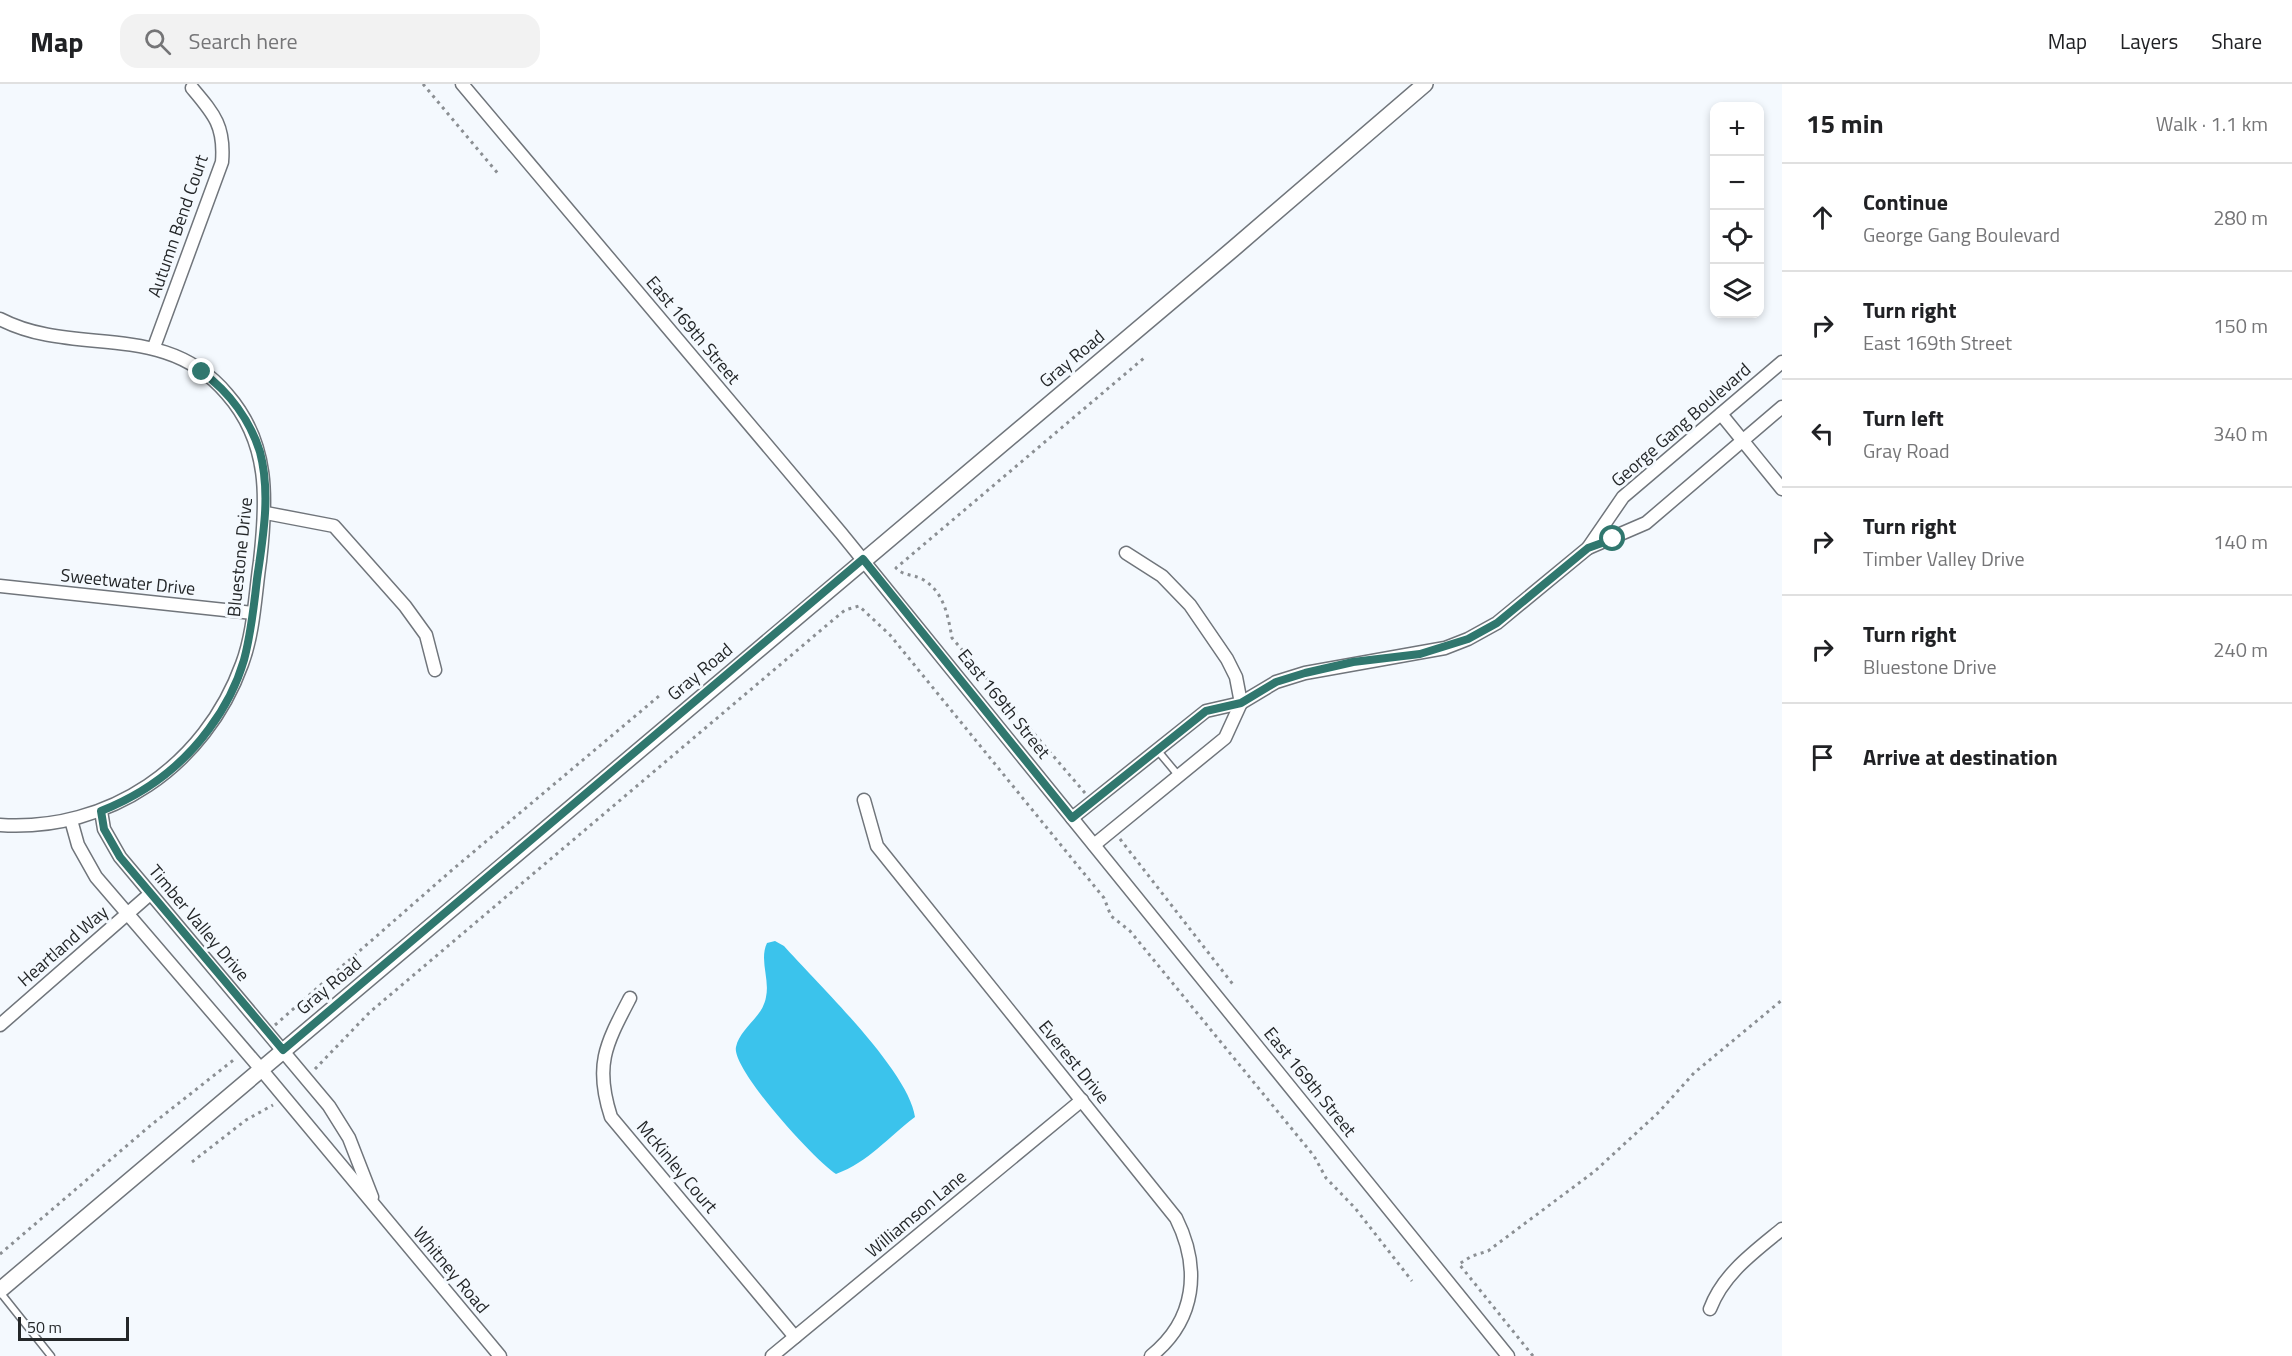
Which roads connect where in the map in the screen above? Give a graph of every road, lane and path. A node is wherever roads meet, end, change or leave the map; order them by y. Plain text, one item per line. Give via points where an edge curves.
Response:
1 (423, 84) edge
2 (462, 84) edge
3 (1425, 84) edge
4 (192, 88) dead end
5 (500, 176) dead end
6 (0, 319) edge
7 (154, 347) junction
8 (1144, 358) dead end
9 (1782, 362) edge
10 (1782, 407) edge
11 (1721, 414) junction
12 (1743, 441) junction
13 (1782, 489) edge
14 (266, 513) junction
15 (1588, 548) junction
16 (1126, 553) dead end
17 (863, 559) junction
18 (0, 586) edge
19 (253, 613) junction
20 (435, 670) dead end
21 (659, 696) dead end
22 (1241, 703) junction
23 (1158, 751) junction
24 (1178, 776) junction
25 (864, 800) dead end
26 (1092, 802) junction
27 (101, 811) junction
28 (1072, 818) junction
29 (71, 820) junction
30 (0, 825) edge
31 (1112, 830) junction
32 (1094, 845) junction
33 (150, 894) junction
34 (128, 914) junction
35 (1235, 987) dead end
36 (630, 998) dead end
37 (1782, 1000) edge
38 (0, 1025) edge
39 (267, 1031) junction
40 (283, 1050) junction
41 (245, 1051) junction
42 (260, 1068) junction
43 (304, 1077) junction
44 (283, 1095) junction
45 (1082, 1100) junction
46 (192, 1162) dead end
47 (376, 1206) junction
48 (1782, 1229) edge
49 (0, 1254) edge
50 (1412, 1281) dead end
51 (0, 1291) edge
52 (1710, 1309) dead end
53 (795, 1337) junction
54 (51, 1356) edge
55 (500, 1356) edge
56 (772, 1356) edge
57 (1151, 1356) edge
58 (1508, 1356) edge
59 (1533, 1356) edge

1 - 5 path
2 - 17 street, East 169th Street
3 - 17 street, Gray Road
4 - 7 street, Autumn Bend Court via 220,124 222,162
6 - 7 street, Bluestone Drive via 38,334
7 - 14 street, Bluestone Drive via 190,363 235,404 259,451
8 - 26 path via 896,568 936,591 947,612 952,638
9 - 11 street, George Gang Boulevard
10 - 12 street, George Gang Boulevard
11 - 12 street
11 - 15 street, George Gang Boulevard via 1623,497
12 - 13 street
12 - 15 street, George Gang Boulevard via 1646,523
14 - 19 street, Bluestone Drive
14 - 20 street via 334,526 426,635
15 - 22 street, George Gang Boulevard via 1497,623 1468,639 1420,654 1353,662 1305,673 1276,682
16 - 22 street via 1162,576 1190,605 1227,659 1238,683
17 - 28 street, East 169th Street
17 - 40 street, Gray Road
18 - 19 street, Sweetwater Drive
19 - 27 street, Bluestone Drive via 243,662 209,729 158,780
21 - 39 path
22 - 23 street, George Gang Boulevard via 1206,711
22 - 24 street via 1225,738
23 - 24 lane
23 - 26 street, George Gang Boulevard
24 - 31 street
25 - 45 street, Everest Drive via 877,846
26 - 28 street, George Gang Boulevard
27 - 29 street, Bluestone Drive
27 - 33 street, Timber Valley Drive via 110,841
28 - 32 street, East 169th Street
29 - 30 street, Bluestone Drive
29 - 34 street via 85,861
31 - 32 street
31 - 35 path
32 - 58 street, East 169th Street
33 - 34 street, Heartland Way
33 - 39 street, Timber Valley Drive
34 - 38 street, Heartland Way
34 - 41 street
36 - 53 street, McKinley Court via 605,1046 603,1085 612,1117
37 - 59 path via 1694,1073 1659,1112 1589,1176 1497,1245 1459,1264
39 - 40 street, Timber Valley Drive
40 - 42 street, Gray Road
40 - 43 street, Whitney Road
41 - 42 street
41 - 49 path
42 - 44 street, Whitney Road
42 - 51 street, Gray Road
43 - 47 street, Whitney Road via 349,1138
43 - 50 path via 370,1012 845,610 859,606 890,635 1104,898 1111,916 1145,949
44 - 46 path
44 - 47 street, Whitney Road
45 - 53 street, Williamson Lane
45 - 57 street, Everest Drive via 1176,1218 1186,1240 1191,1292 1175,1333
47 - 55 street, Whitney Road
48 - 52 street via 1732,1274
51 - 54 lane
53 - 56 street, Williamson Lane

